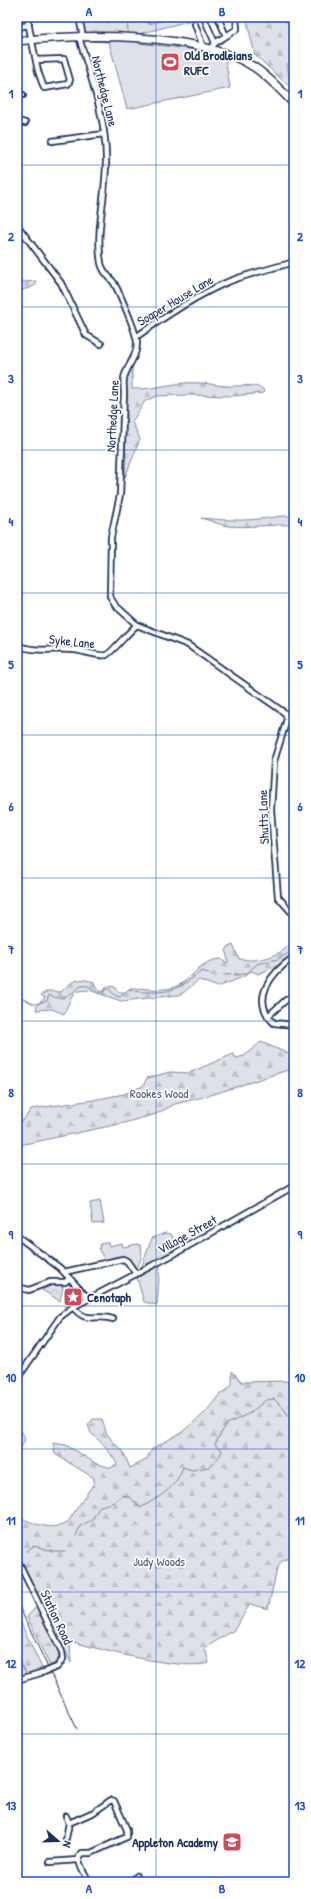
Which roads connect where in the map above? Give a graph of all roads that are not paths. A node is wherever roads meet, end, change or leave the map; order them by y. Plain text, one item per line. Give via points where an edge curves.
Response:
1 (27, 17) edge
2 (79, 17) edge
3 (218, 17) edge
4 (236, 17) edge
5 (204, 18) dead end
6 (195, 24) dead end
7 (29, 25) junction
8 (17, 26) edge
9 (226, 36) junction
10 (81, 37) junction
11 (32, 40) junction
12 (17, 41) edge
13 (213, 46) junction
14 (203, 47) junction
15 (36, 60) junction
16 (17, 95) edge
17 (23, 95) dead end
18 (294, 104) edge
19 (17, 121) edge
20 (25, 123) dead end
21 (104, 134) junction
22 (52, 141) dead end
23 (17, 225) edge
24 (294, 262) edge
25 (136, 336) junction
26 (101, 344) dead end
27 (137, 625) junction
28 (17, 645) edge
29 (285, 714) joint
30 (294, 915) edge
31 (294, 957) edge
32 (294, 997) edge
33 (268, 1016) junction
34 (294, 1025) edge
35 (294, 1186) edge
36 (17, 1236) edge
37 (64, 1272) junction
38 (136, 1274) junction
39 (69, 1279) junction
40 (17, 1287) edge
41 (88, 1298) junction
42 (73, 1307) junction
43 (113, 1320) dead end
44 (17, 1379) edge
45 (17, 1559) edge
46 (17, 1680) edge
47 (66, 1816) dead end
48 (69, 1822) junction
49 (66, 1838) dead end
50 (78, 1860) junction
51 (50, 1862) dead end
52 (137, 1876) dead end
53 (90, 1882) edge
54 (130, 1882) edge

1 - 7 street
2 - 10 street, Northedge Lane
3 - 9 street
4 - 9 street via 237,29
5 - 13 street
6 - 14 street
7 - 8 street
7 - 11 street
9 - 13 street
10 - 11 main road
10 - 14 main road via 162,40
10 - 21 street, Northedge Lane
11 - 12 main road
11 - 15 street
13 - 14 main road
13 - 18 main road via 254,67
15 - 15 street via 64,59 70,80 68,84 44,88
16 - 17 street
19 - 20 street
21 - 22 street
21 - 25 street, Northedge Lane via 106,157 101,263 103,271 114,283
23 - 26 street via 61,283 86,335
24 - 25 street, Soaper House Lane via 225,283 182,306
25 - 27 street, Northedge Lane via 134,359 123,380 120,495 111,537 110,597
27 - 28 street, Syke Lane via 104,656 68,649 25,648
27 - 29 street, Northedge Lane via 188,644
29 - 30 street, Shutts Lane via 287,719 274,761 271,810 278,897
31 - 33 street via 276,972 265,990 263,1005
32 - 33 street via 286,1000
33 - 34 street via 274,1023
35 - 38 street, Village Street
36 - 37 street
37 - 38 street via 123,1259
37 - 39 street
38 - 41 street, Village Street
39 - 40 street via 65,1282 50,1282 29,1290
39 - 41 street
41 - 42 street
42 - 43 street via 78,1314 88,1319 106,1317
42 - 44 street via 60,1317
45 - 46 street, Station Road, bridge via 62,1652 63,1659 57,1667
47 - 48 street
48 - 49 street
48 - 50 street via 94,1812 111,1800 114,1801 128,1832 127,1837 91,1853 82,1853
50 - 51 street
50 - 53 street
52 - 54 street

